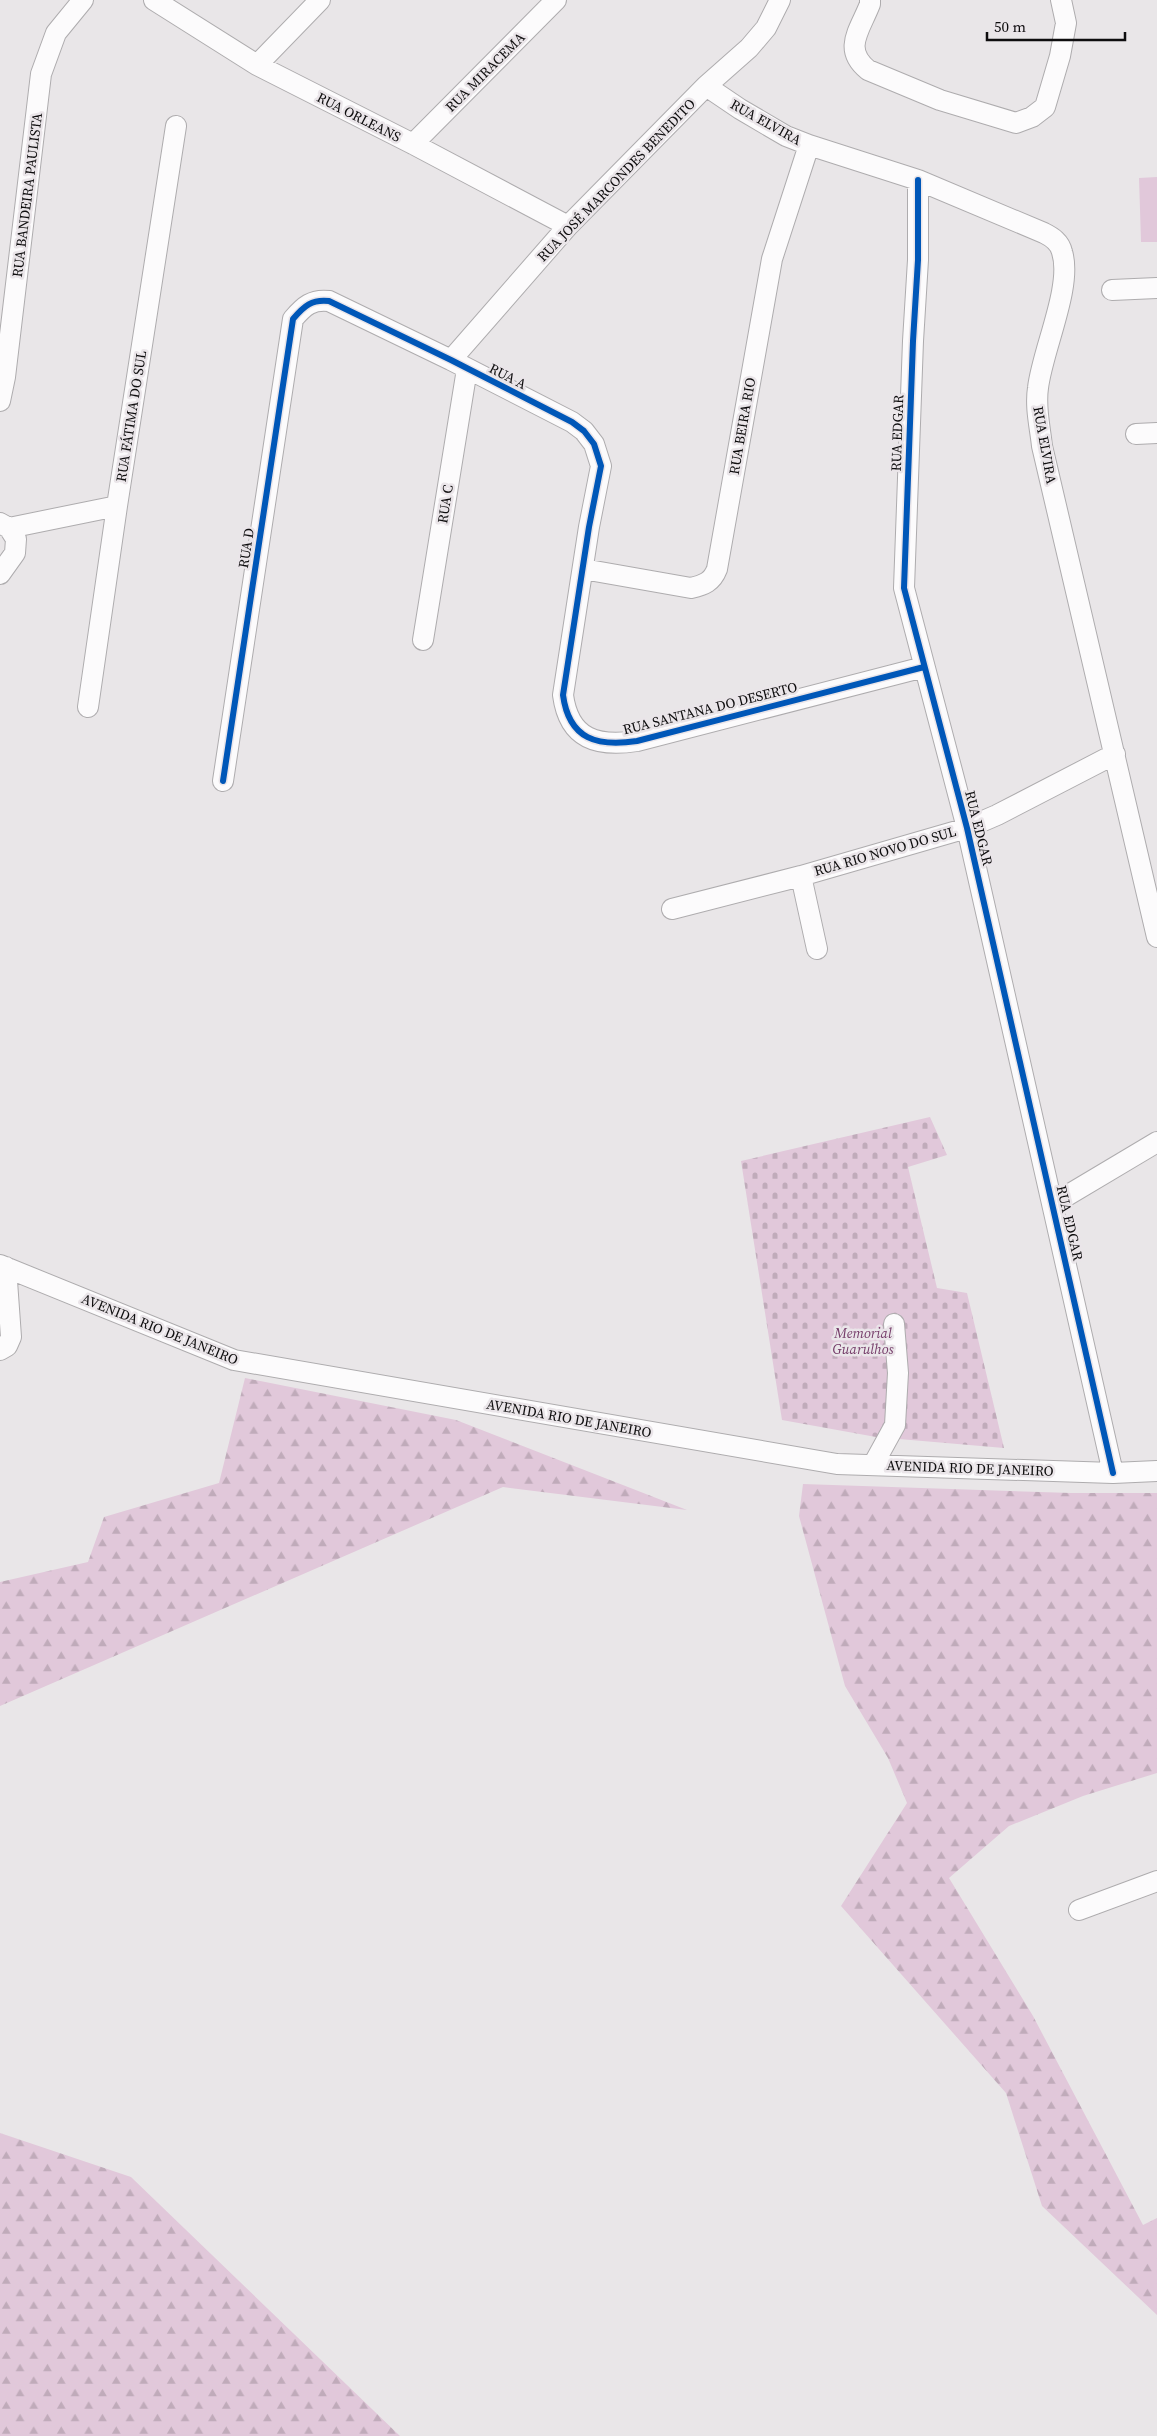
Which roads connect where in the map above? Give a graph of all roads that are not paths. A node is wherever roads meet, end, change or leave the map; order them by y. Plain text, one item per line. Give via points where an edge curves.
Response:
1 (83, 0) edge
2 (154, 0) edge
3 (320, 0) edge
4 (556, 0) edge
5 (780, 0) edge
6 (870, 0) edge
7 (1061, 0) edge
8 (257, 65) junction
9 (706, 86) junction
10 (176, 126) dead end
11 (413, 144) junction
12 (809, 146) junction
13 (918, 180) junction
14 (568, 226) junction
15 (1157, 288) edge
16 (1112, 290) dead end
17 (293, 319) joint
18 (459, 364) junction
19 (2, 374) edge
20 (0, 401) edge
21 (1157, 433) edge
22 (1136, 434) dead end
23 (117, 506) junction
24 (4, 525) edge
25 (583, 569) junction
26 (0, 574) edge
27 (423, 640) dead end
28 (924, 667) junction
29 (88, 707) dead end
30 (1115, 754) junction
31 (223, 781) dead end
32 (966, 828) junction
33 (801, 876) junction
34 (672, 909) dead end
35 (1157, 937) edge
36 (817, 949) dead end
37 (1157, 1142) edge
38 (1053, 1204) junction
39 (3, 1266) edge
40 (894, 1324) dead end
41 (0, 1350) edge
42 (873, 1465) junction
43 (1157, 1471) edge
44 (1113, 1473) junction
45 (1157, 1881) edge
46 (1079, 1910) dead end

1 - 19 street, RUA BANDEIRA PAULISTA via 56,33 41,74
2 - 8 street, RUA ORLEANS
3 - 8 street
4 - 11 street, RUA MIRACEMA
5 - 9 street, RUA JOSÉ MARCONDES BENEDITO via 766,28
6 - 7 street via 854,43 853,54 859,63 868,70 940,100 1016,123 1045,107 1065,39 1066,23
8 - 11 street, RUA ORLEANS
9 - 12 street, RUA ELVIRA via 779,132
9 - 14 street, RUA JOSÉ MARCONDES BENEDITO
10 - 23 street, RUA FÁTIMA DO SUL
11 - 14 street, RUA ORLEANS
12 - 13 street, RUA ELVIRA
12 - 25 street, RUA BEIRA RIO via 772,259 714,577 704,585 691,588
13 - 28 street, RUA EDGAR via 918,260 904,588
13 - 30 street, RUA ELVIRA via 1044,232 1062,250 1062,287 1038,388 1038,413 1042,446
14 - 18 street, RUA JOSÉ MARCONDES BENEDITO
15 - 16 street
17 - 18 street, RUA A via 312,302 329,301
17 - 31 street, RUA D
18 - 25 street, RUA A via 572,422 594,444 601,466
18 - 27 street, RUA C
19 - 20 street, RUA BANDEIRA PAULISTA
21 - 22 street
23 - 24 street
23 - 29 street, RUA FÁTIMA DO SUL
24 - 26 street via 16,540 15,553
25 - 28 street, RUA SANTANA DO DESERTO via 564,695 565,711 580,732 598,743 615,745 637,741
28 - 32 street, RUA EDGAR
30 - 32 street, RUA RIO NOVO DO SUL
30 - 35 street, RUA ELVIRA
32 - 33 street, RUA RIO NOVO DO SUL
32 - 38 street, RUA EDGAR
33 - 34 street, RUA RIO NOVO DO SUL
33 - 36 street
37 - 38 street
38 - 44 street, RUA EDGAR
39 - 41 street via 11,1337
39 - 42 street, AVENIDA RIO DE JANEIRO via 234,1360 837,1464
40 - 42 street via 898,1373 896,1425
42 - 44 street, AVENIDA RIO DE JANEIRO
43 - 44 street, AVENIDA RIO DE JANEIRO
45 - 46 street

